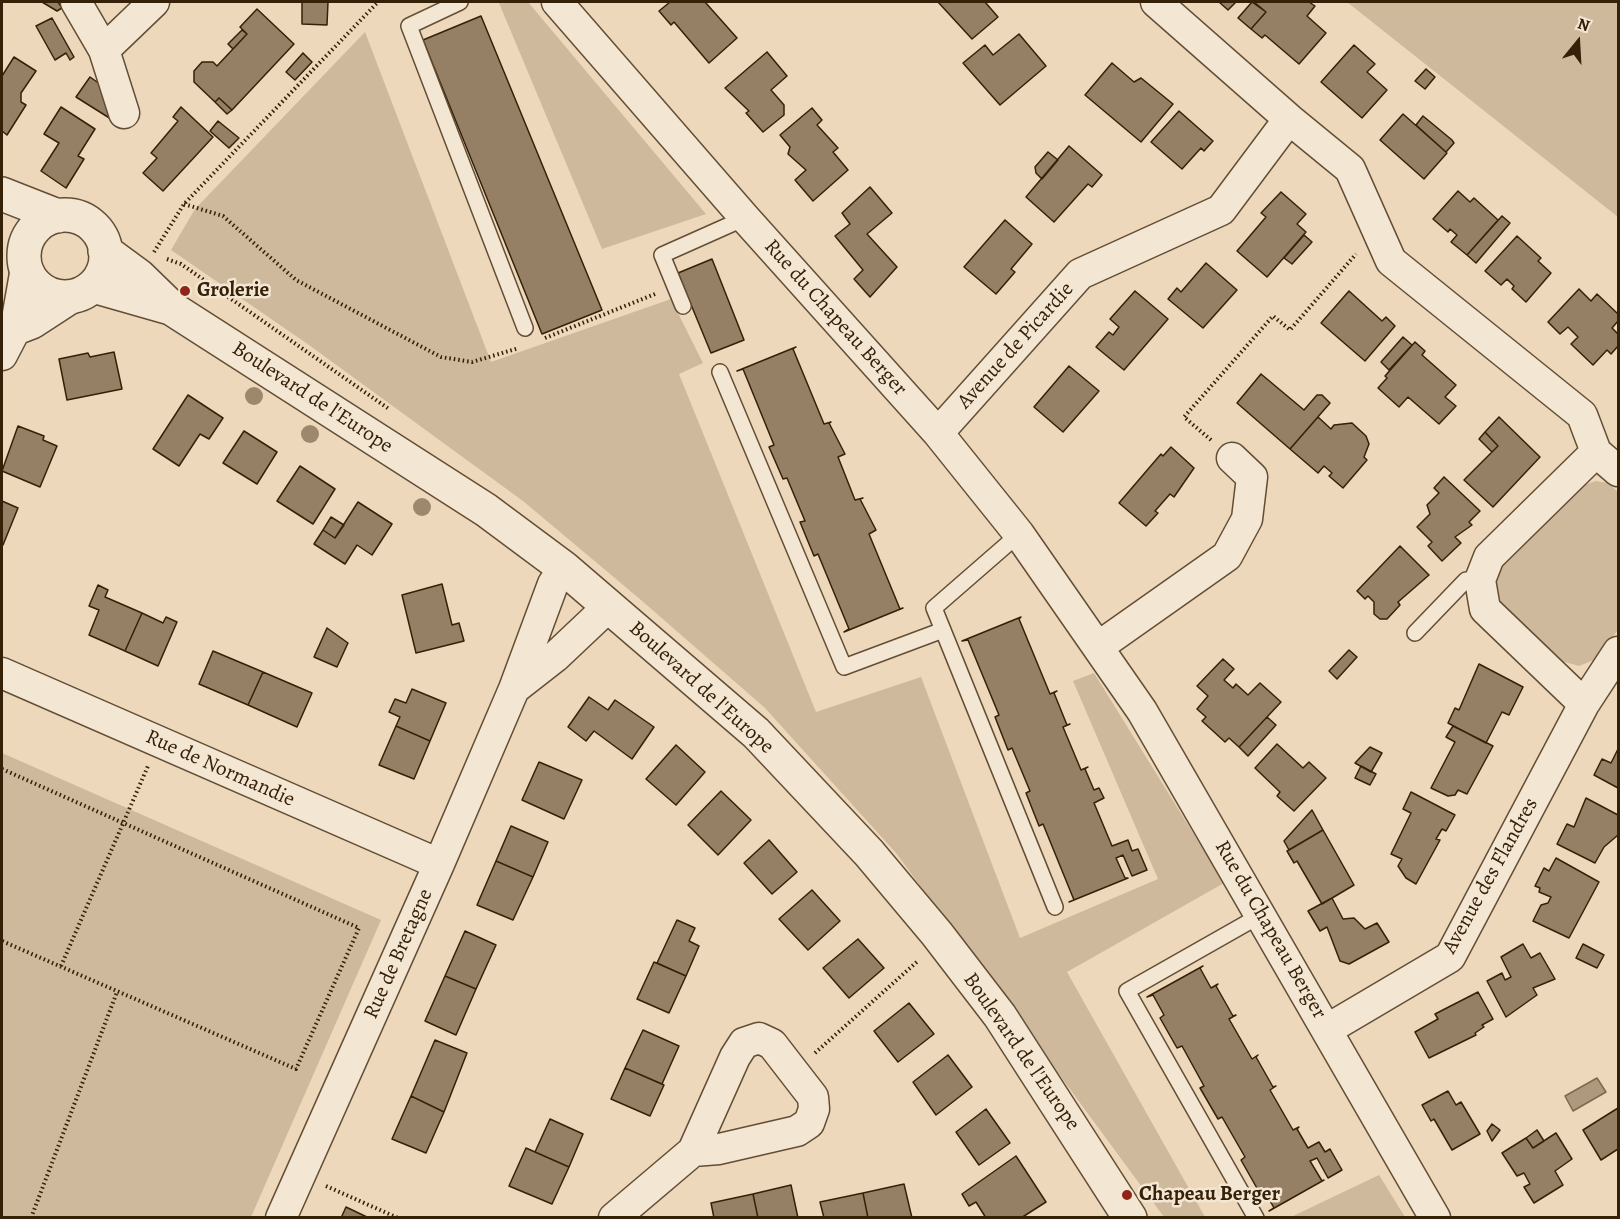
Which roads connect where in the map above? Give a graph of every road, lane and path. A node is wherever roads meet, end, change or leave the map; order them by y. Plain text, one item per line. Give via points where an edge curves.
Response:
1 (76, 2) edge
2 (154, 2) edge
3 (378, 2) edge
4 (460, 2) edge
5 (557, 2) edge
6 (1156, 2) edge
7 (104, 50) junction
8 (124, 113) dead end
9 (1288, 119) junction
10 (2, 194) edge
11 (184, 204) junction
12 (2, 207) edge
13 (58, 216) junction
14 (745, 218) junction
15 (1376, 231) junction
16 (105, 251) junction
17 (26, 257) junction
18 (675, 286) junction
19 (84, 291) junction
20 (683, 306) dead end
21 (174, 310) junction
22 (525, 328) joint
23 (8, 343) edge
24 (530, 344) junction
25 (720, 372) dead end
26 (393, 411) dead end
27 (938, 434) junction
28 (1596, 452) junction
29 (1232, 458) joint
30 (1618, 471) edge
31 (1019, 534) junction
32 (564, 568) junction
33 (1480, 580) junction
34 (609, 606) junction
35 (943, 630) junction
36 (1415, 633) dead end
37 (1098, 647) junction
38 (1618, 652) edge
39 (2, 673) edge
40 (514, 689) junction
41 (1584, 704) junction
42 (159, 742) junction
43 (2, 769) edge
44 (124, 823) junction
45 (439, 864) junction
46 (1055, 907) dead end
47 (1261, 915) junction
48 (937, 933) junction
49 (2, 941) edge
50 (61, 966) junction
51 (117, 992) junction
52 (1328, 1029) junction
53 (810, 1057) dead end
54 (693, 1151) dead end
55 (326, 1185) dead end
56 (1115, 1203) edge
57 (31, 1218) edge
58 (281, 1218) edge
59 (398, 1218) edge
60 (614, 1218) edge
61 (1130, 1218) edge
62 (1256, 1218) edge
63 (1435, 1218) edge

1 - 7 street
2 - 7 street
3 - 11 path
4 - 22 lane via 409,26
5 - 14 street, Rue du Chapeau Berger
6 - 9 street
7 - 8 street
9 - 15 street via 1350,169
9 - 27 street, Avenue de Picardie via 1221,210 1080,274
10 - 13 street
11 - 24 path via 223,216 296,279 441,357 472,362
11 - 26 path via 151,256 182,264
12 - 17 street
13 - 16 street via 89,223 100,236
13 - 17 street via 37,226
14 - 18 lane via 662,255
14 - 27 street, Rue du Chapeau Berger
15 - 28 street via 1392,261 1582,415
15 - 29 path via 1290,330 1273,316 1184,417
16 - 19 street via 103,270
16 - 21 street, Boulevard de l'Europe via 140,276
17 - 19 street via 30,278 46,292 55,296
17 - 23 street
18 - 20 lane
18 - 24 path
19 - 21 street, Boulevard de l'Europe
19 - 23 street
21 - 32 street, Boulevard de l'Europe via 486,510
22 - 24 path
25 - 35 lane via 844,667
27 - 31 street, Rue du Chapeau Berger
28 - 30 street
28 - 33 street via 1489,557
29 - 37 street via 1252,477 1247,519 1227,556
31 - 35 lane via 934,609
31 - 37 street, Rue du Chapeau Berger
32 - 34 street, Boulevard de l'Europe
32 - 40 street, Rue de Bretagne via 553,584
33 - 36 lane via 1466,580
33 - 41 street via 1485,609
34 - 40 street, Rue de Bretagne
34 - 48 street, Boulevard de l'Europe via 756,733 869,853
35 - 46 lane
37 - 47 street, Rue du Chapeau Berger via 1142,711
38 - 41 street, Avenue des Flandres
39 - 42 street, Rue de Normandie
40 - 45 street, Rue de Bretagne
41 - 52 street, Avenue des Flandres via 1450,957
42 - 44 path
42 - 45 street, Rue de Normandie
43 - 44 path
44 - 50 path
44 - 51 path via 359,928 296,1069
45 - 58 street, Rue de Bretagne
47 - 52 street, Rue du Chapeau Berger
47 - 62 lane via 1127,991
48 - 53 path via 914,967
48 - 56 street, Boulevard de l'Europe via 1000,1016
49 - 50 path
50 - 51 path
51 - 57 path
52 - 63 street, Rue du Chapeau Berger
54 - 60 street
55 - 59 path
56 - 61 street, Boulevard de l'Europe

